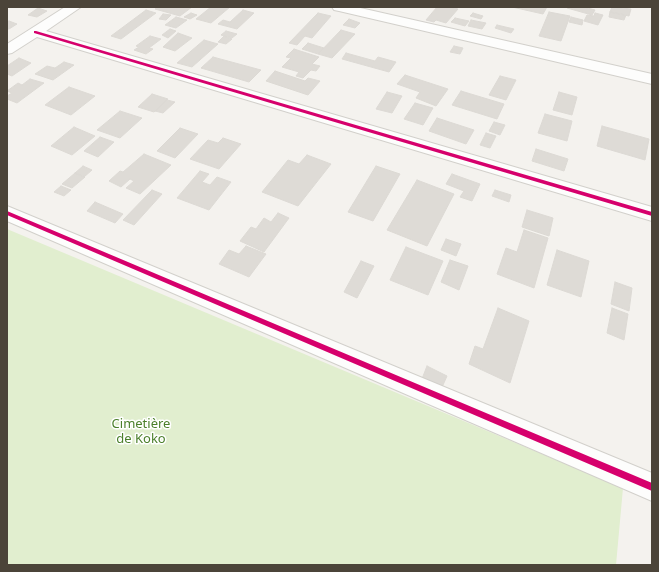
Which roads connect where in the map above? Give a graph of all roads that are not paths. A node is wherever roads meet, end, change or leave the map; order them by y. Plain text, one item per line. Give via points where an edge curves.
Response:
1 (74, 7) edge
2 (339, 7) edge
3 (35, 32) junction
4 (7, 50) edge
5 (652, 79) edge
6 (7, 213) edge
7 (652, 214) edge
8 (652, 487) edge

1 - 3 street
2 - 5 street
3 - 4 street
3 - 7 street
6 - 8 street

